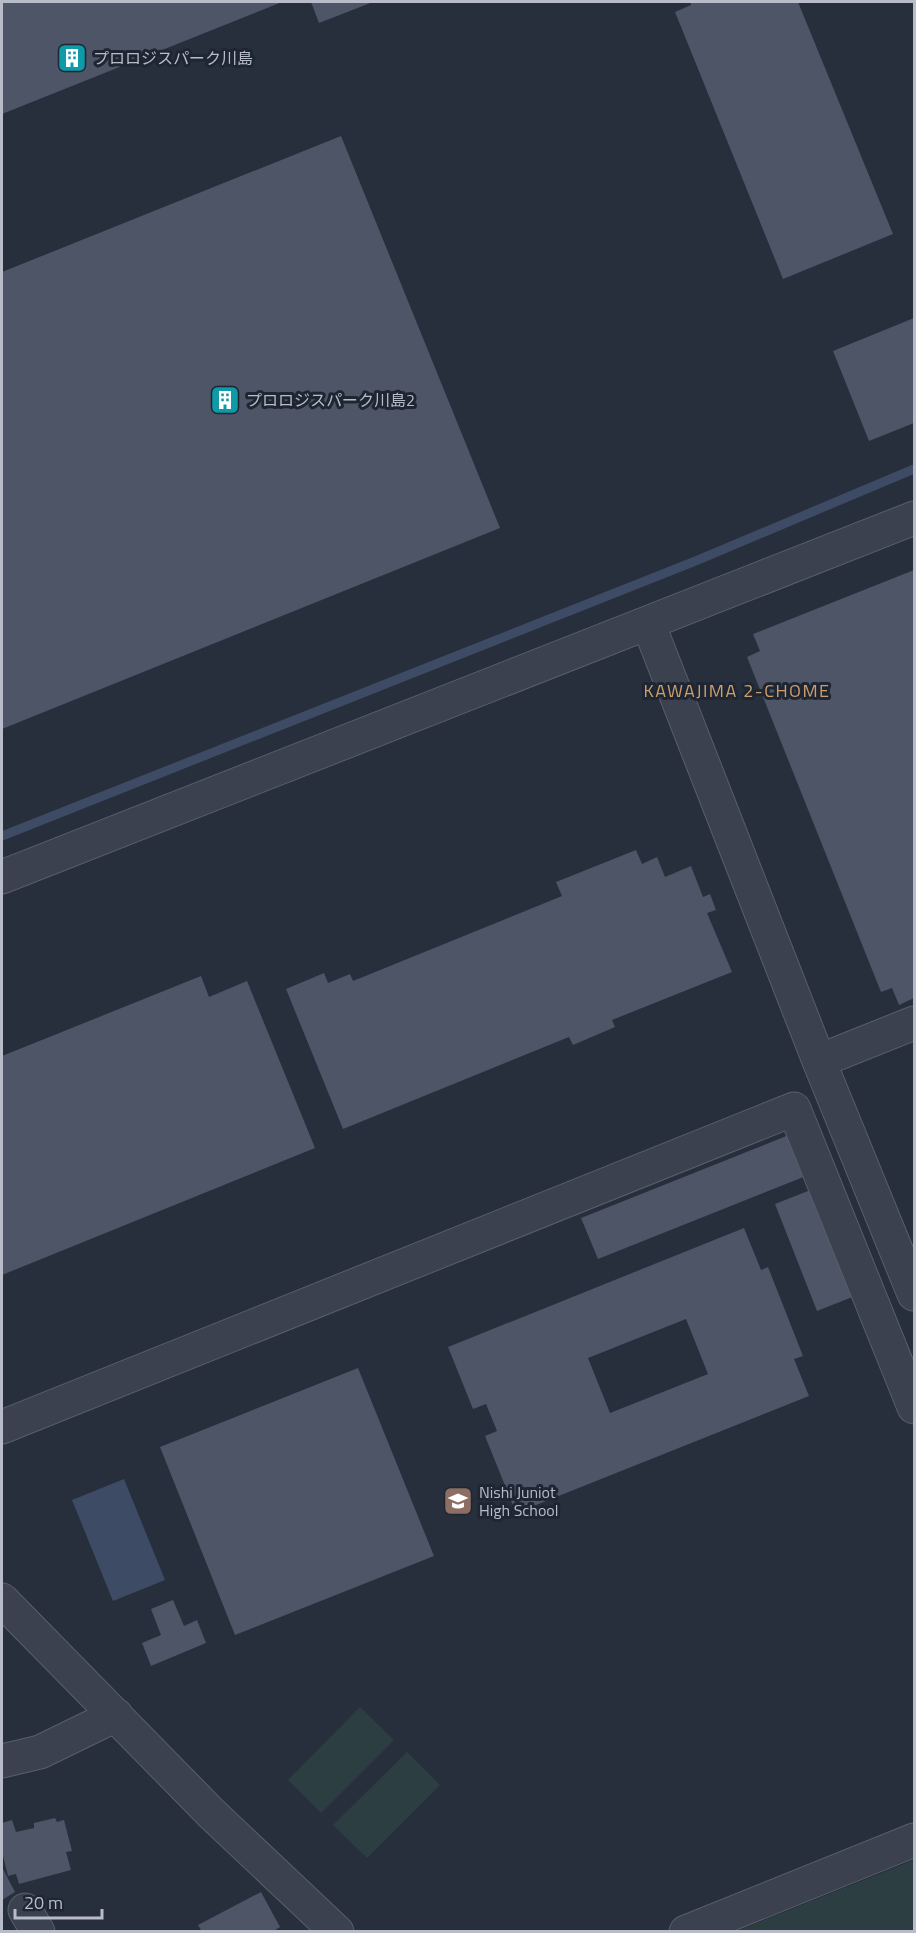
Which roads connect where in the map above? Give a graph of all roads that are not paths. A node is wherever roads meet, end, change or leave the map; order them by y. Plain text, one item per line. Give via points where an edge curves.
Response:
1 (915, 518) edge
2 (648, 623) junction
3 (2, 877) edge
4 (915, 1023) edge
5 (819, 1061) junction
6 (915, 1294) edge
7 (915, 1407) edge
8 (2, 1427) edge
9 (2, 1600) edge
10 (116, 1714) junction
11 (2, 1761) edge
12 (915, 1840) edge
13 (337, 1932) edge
14 (686, 1932) edge

1 - 2 street
2 - 3 street
2 - 5 street
4 - 5 street
5 - 6 street
7 - 8 street via 794,1109
9 - 10 street
10 - 11 street via 40,1752
10 - 13 street via 211,1813
12 - 14 street

